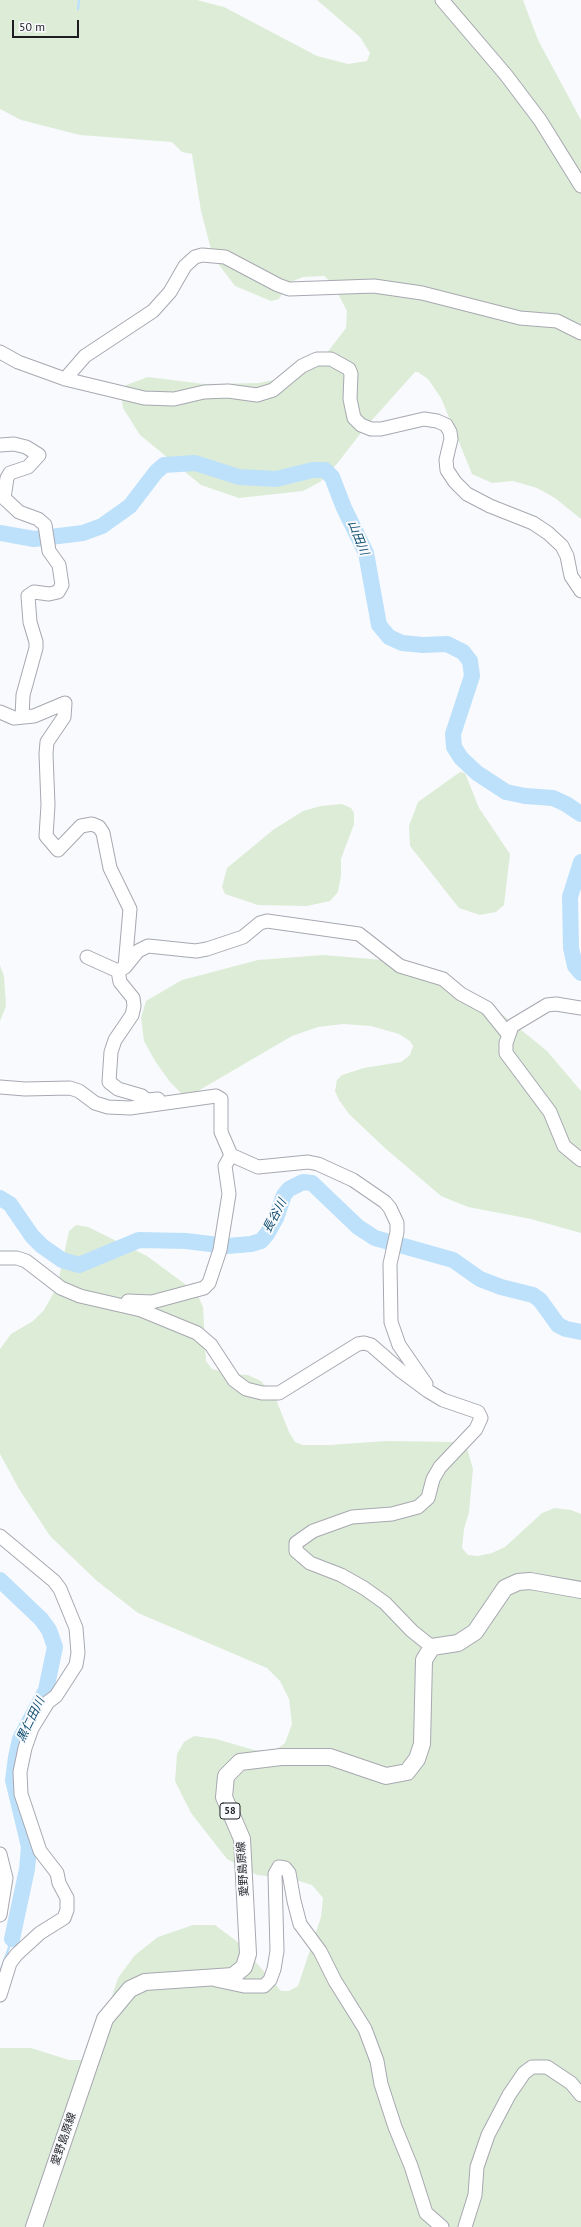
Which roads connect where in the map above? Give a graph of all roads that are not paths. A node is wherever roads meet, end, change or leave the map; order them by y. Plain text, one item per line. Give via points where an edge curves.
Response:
1 (442, 0) edge
2 (581, 186) edge
3 (581, 333) edge
4 (0, 352) edge
5 (65, 379) junction
6 (0, 445) edge
7 (581, 591) edge
8 (0, 712) edge
9 (22, 717) junction
10 (87, 957) dead end
11 (122, 969) junction
12 (581, 1008) edge
13 (508, 1034) junction
14 (0, 1087) edge
15 (204, 1096) junction
16 (146, 1100) junction
17 (108, 1107) junction
18 (231, 1155) junction
19 (581, 1160) edge
20 (0, 1258) edge
21 (107, 1302) junction
22 (428, 1391) junction
23 (0, 1536) edge
24 (581, 1590) edge
25 (432, 1647) junction
26 (0, 1854) edge
27 (0, 1915) edge
28 (201, 1977) junction
29 (0, 1995) edge
30 (581, 2094) edge
31 (34, 2227) edge
32 (442, 2227) edge
33 (465, 2227) edge

1 - 2 street via 540,120
3 - 5 street via 557,321 520,318 422,293 374,286 289,289 225,257 202,254 185,266 170,292 153,311 85,356
4 - 5 street via 18,362
5 - 7 street via 144,398 174,399 204,392 228,391 257,395 273,390 302,366 316,359 331,359 349,369 351,405 354,418 361,424 371,429 424,420 446,425 450,432 447,470 455,482 468,494 484,503 533,523 562,546 571,576
6 - 9 street via 14,444 26,447 39,455 28,467 10,473 4,498 19,512 42,522 51,556 60,567 62,585 58,592 34,592 28,596 36,648 23,695
8 - 9 street via 14,718
9 - 11 street via 34,716 65,703 64,717 50,737 46,754 46,836 58,850 81,826 92,824 99,827 103,833 110,868 130,909
10 - 11 street
11 - 13 street via 138,951 148,946 196,951 207,949 243,937 260,923 267,921 359,934 400,966 443,979 461,994 487,1008
11 - 16 street via 120,982 133,998 134,1006 132,1015 113,1046 109,1082 118,1089 142,1096
12 - 13 street via 547,1005 512,1026
13 - 19 street via 506,1053 550,1112 564,1146
14 - 17 street via 70,1088 79,1091 95,1103
15 - 16 street via 197,1094
15 - 17 street via 130,1108
15 - 18 street via 212,1095 221,1100 222,1132
16 - 17 street via 112,1104
18 - 21 street via 225,1166 228,1194 221,1245 209,1283 204,1288 152,1302
18 - 22 street via 258,1168 308,1162 318,1164 352,1180 390,1208 397,1223 393,1246 391,1322 399,1345 425,1381
20 - 21 street via 26,1261 61,1288 80,1296
21 - 22 street via 141,1310 196,1334 211,1345 234,1380 246,1388 262,1393 279,1393 358,1344 364,1343 371,1345 400,1371
22 - 25 street via 443,1400 478,1412 481,1418 476,1429 440,1467 433,1479 428,1498 418,1507 392,1514 352,1517 313,1531 296,1543 296,1551 310,1563 341,1575 364,1588 385,1603
23 - 29 street via 54,1581 60,1589 76,1628 78,1653 76,1665 32,1728 20,1772 21,1794 40,1851 57,1873 66,1898 67,1910 64,1918 40,1933 17,1954 10,1963
24 - 25 main road via 530,1581 518,1582 505,1588 475,1632 458,1643
25 - 28 main road, 愛野島原線 / 58 via 424,1660 422,1744 417,1758 407,1772 386,1776 330,1757 281,1757 240,1762 226,1776 224,1797 242,1839 248,1954 244,1967 233,1976
26 - 27 street via 6,1878
28 - 31 main road, 愛野島原線 / 58 via 145,1982 130,1989 105,2018
28 - 32 street via 244,1986 264,1986 270,1980 277,1951 275,1874 279,1867 285,1868 289,1873 300,1924 320,1951 365,2029 377,2061 381,2084 395,2127 426,2213
30 - 33 street via 571,2083 547,2067 532,2067 524,2073 488,2135 477,2167 475,2195

